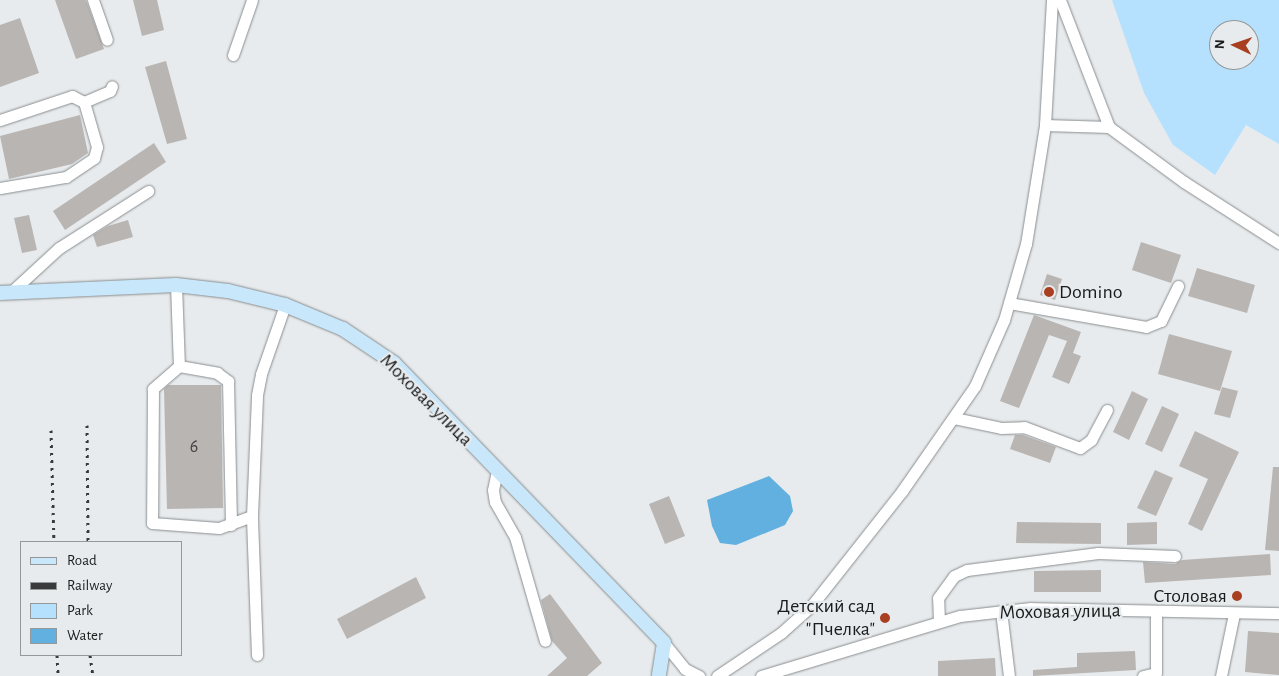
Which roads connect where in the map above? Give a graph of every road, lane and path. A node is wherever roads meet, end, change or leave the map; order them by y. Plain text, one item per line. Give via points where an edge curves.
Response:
1 (93, 0) edge
2 (252, 0) edge
3 (1052, 0) edge
4 (1060, 0) edge
5 (108, 40) dead end
6 (232, 55) dead end
7 (112, 86) dead end
8 (84, 102) junction
9 (0, 120) edge
10 (1045, 125) junction
11 (1109, 127) junction
12 (0, 188) edge
13 (148, 191) dead end
14 (1279, 243) edge
15 (176, 285) junction
16 (1178, 286) dead end
17 (5, 293) edge
18 (1009, 302) junction
19 (285, 305) junction
20 (179, 366) junction
21 (1107, 410) dead end
22 (954, 418) junction
23 (497, 471) junction
24 (252, 516) junction
25 (231, 525) junction
26 (1175, 556) dead end
27 (1001, 611) junction
28 (1156, 612) junction
29 (1279, 613) edge
30 (1234, 614) junction
31 (939, 622) junction
32 (545, 641) dead end
33 (664, 642) junction
34 (257, 655) dead end
35 (659, 676) edge
36 (699, 676) edge
37 (717, 676) edge
38 (761, 676) edge
39 (1009, 676) edge
40 (1143, 676) edge
41 (1221, 676) edge

1 - 5 street
2 - 6 street
3 - 10 street
4 - 11 street
7 - 8 street via 110,91
8 - 9 street via 72,96
8 - 12 street via 97,147 94,158 66,177
10 - 11 street
10 - 18 street via 1026,244
11 - 14 street via 1184,182
13 - 17 street via 59,248
15 - 17 main road, Моховая улица
15 - 19 main road, Моховая улица via 228,290
15 - 20 street
16 - 18 street via 1161,321 1146,327
18 - 22 street via 974,386
19 - 23 main road, Моховая улица via 343,329 394,364
19 - 24 street via 261,374
20 - 25 street via 216,373 228,381
20 - 25 street via 153,389 152,523 219,528
21 - 22 street via 1091,440 1080,448 1024,427 1001,428
22 - 37 street via 902,491 812,605 781,633
23 - 32 street via 493,490 495,502 515,537
23 - 33 main road, Моховая улица
24 - 25 street
24 - 34 street
26 - 31 street via 1098,554 967,570 950,579 938,598
27 - 28 street, Моховая улица via 1031,608
27 - 31 street, Моховая улица
27 - 39 street
28 - 30 street, Моховая улица
28 - 40 street via 1156,673
29 - 30 street, Моховая улица
30 - 41 street
31 - 38 street, Моховая улица
33 - 35 main road
33 - 36 street via 685,670

